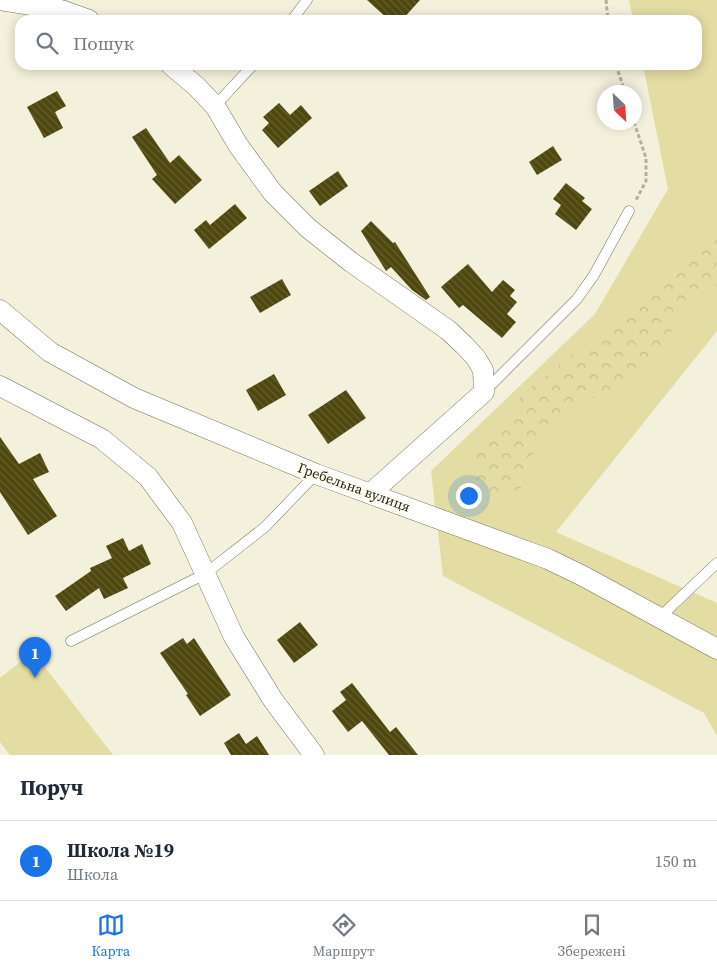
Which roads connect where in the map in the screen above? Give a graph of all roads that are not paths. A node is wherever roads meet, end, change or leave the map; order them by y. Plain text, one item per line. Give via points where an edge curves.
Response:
1 (0, 0) edge
2 (307, 0) edge
3 (74, 15) edge
4 (296, 15) edge
5 (177, 70) edge
6 (248, 70) edge
7 (215, 106) junction
8 (629, 211) road end
9 (0, 310) edge
10 (0, 386) edge
11 (484, 392) junction
12 (316, 474) junction
13 (371, 493) junction
14 (717, 563) edge
15 (206, 574) junction
16 (659, 618) junction
17 (71, 641) dead end
18 (717, 649) edge
19 (314, 755) edge

1 - 3 street
2 - 4 lane
5 - 7 street
6 - 7 lane
7 - 11 street via 273,193 308,228 464,344 483,370
8 - 11 lane via 577,299
9 - 12 street, Гребельна вулиця via 50,352 134,398
10 - 15 street via 102,439 148,477 182,523
11 - 13 street
12 - 13 street, Гребельна вулиця
12 - 15 lane via 265,527
13 - 16 street, Гребельна вулиця via 548,559
14 - 16 lane
15 - 17 lane
15 - 19 street via 234,637 273,700
16 - 18 street, Гребельна вулиця

